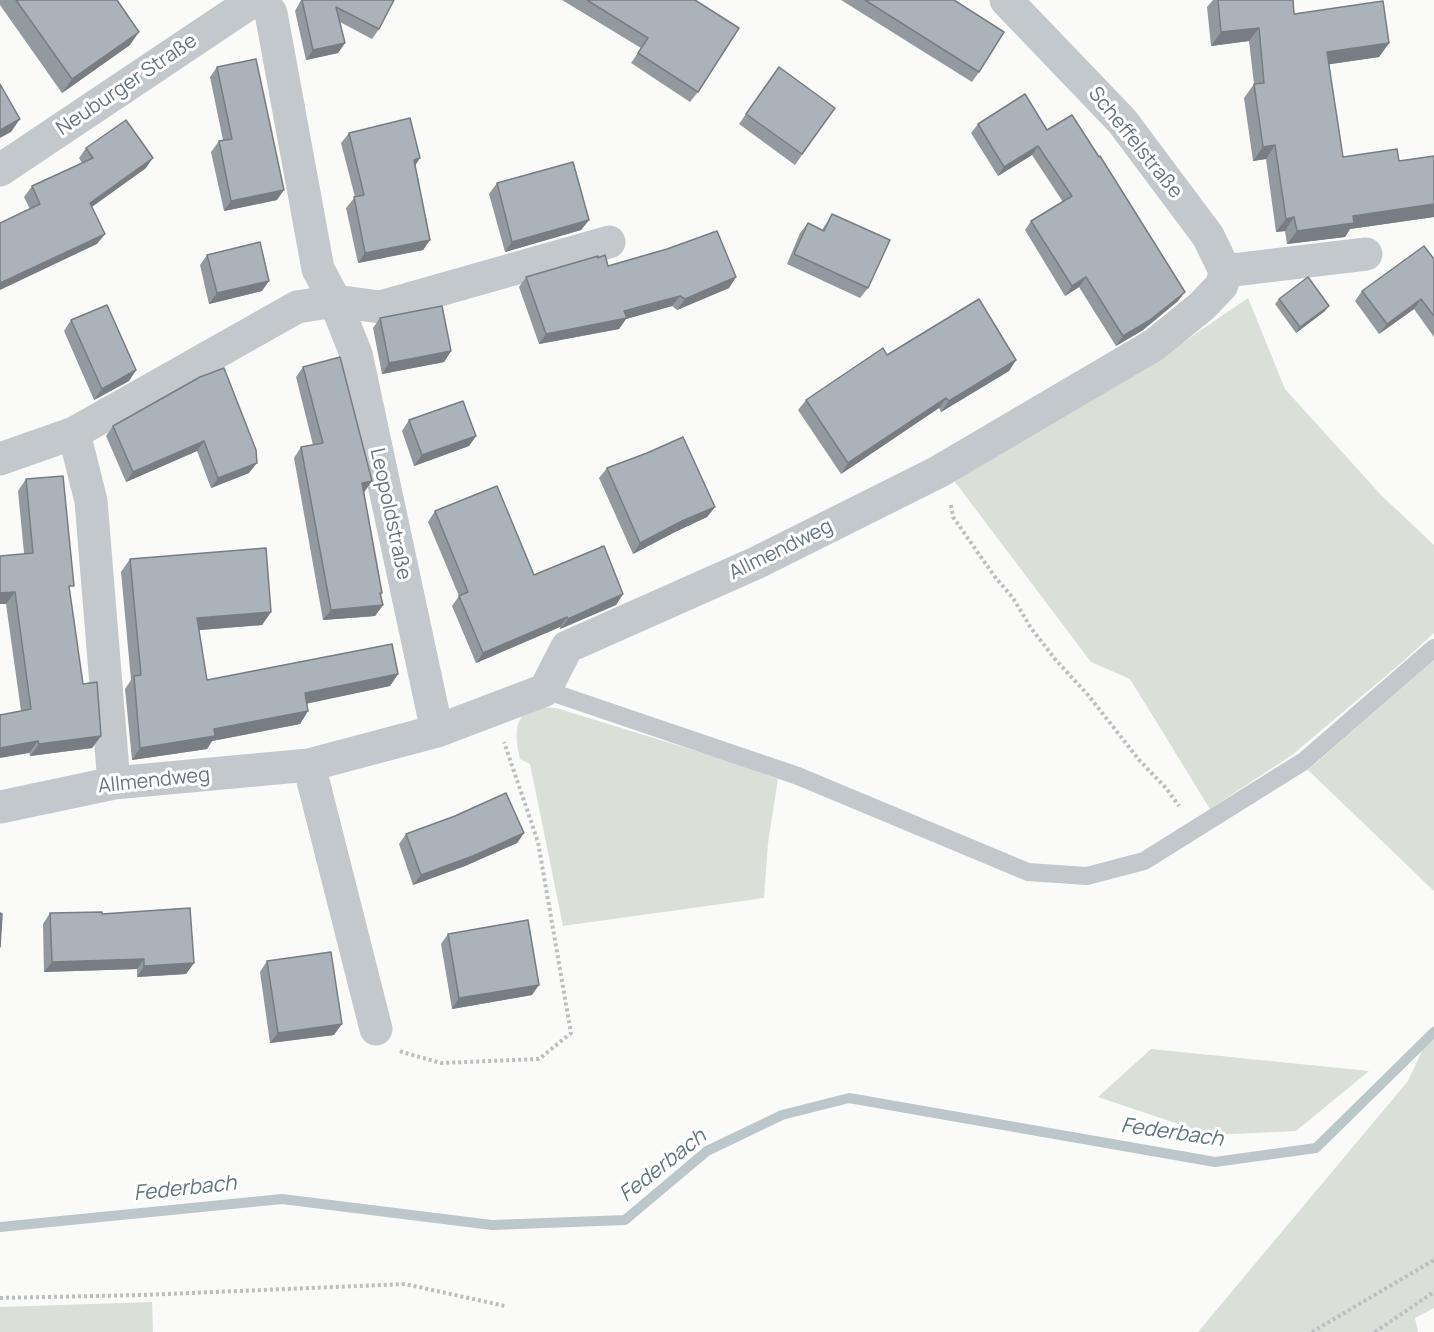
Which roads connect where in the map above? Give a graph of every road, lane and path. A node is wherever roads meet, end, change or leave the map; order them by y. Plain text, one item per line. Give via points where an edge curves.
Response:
1 (254, 0) edge
2 (261, 0) edge
3 (1006, 0) edge
4 (0, 170) edge
5 (609, 242) dead end
6 (1366, 254) dead end
7 (1225, 271) junction
8 (335, 301) junction
9 (74, 433) junction
10 (0, 459) edge
11 (945, 469) junction
12 (1434, 648) edge
13 (545, 690) junction
14 (437, 731) junction
15 (512, 761) dead end
16 (309, 765) junction
17 (114, 783) junction
18 (0, 807) edge
19 (1195, 829) junction
20 (376, 1029) joint
21 (1434, 1260) edge
22 (1434, 1292) edge
23 (0, 1298) edge
24 (505, 1306) dead end
25 (1312, 1332) edge
26 (1375, 1332) edge

1 - 4 street, Neuburger Straße
2 - 8 street, Leopoldstraße via 271,13 318,269
3 - 7 street, Scheffelstraße via 1122,121 1208,236
5 - 8 street via 381,307
6 - 7 street
7 - 11 street, Allmendweg via 1222,285 1202,306 1154,345
8 - 9 street via 297,307
8 - 14 street, Leopoldstraße via 356,354
9 - 10 street
9 - 17 street via 91,501
11 - 13 street, Allmendweg via 756,564 567,647
11 - 19 path via 953,517 971,543 1055,659 1166,788
12 - 19 lane via 1304,761
13 - 14 street, Allmendweg
13 - 19 lane via 798,776 1028,872 1087,876 1144,861
14 - 16 street, Allmendweg
15 - 20 path via 538,842 571,1033 539,1059 441,1062 402,1052
16 - 17 street, Allmendweg
16 - 20 street
17 - 18 street, Allmendweg
21 - 25 path
22 - 26 path
23 - 24 path via 405,1284

